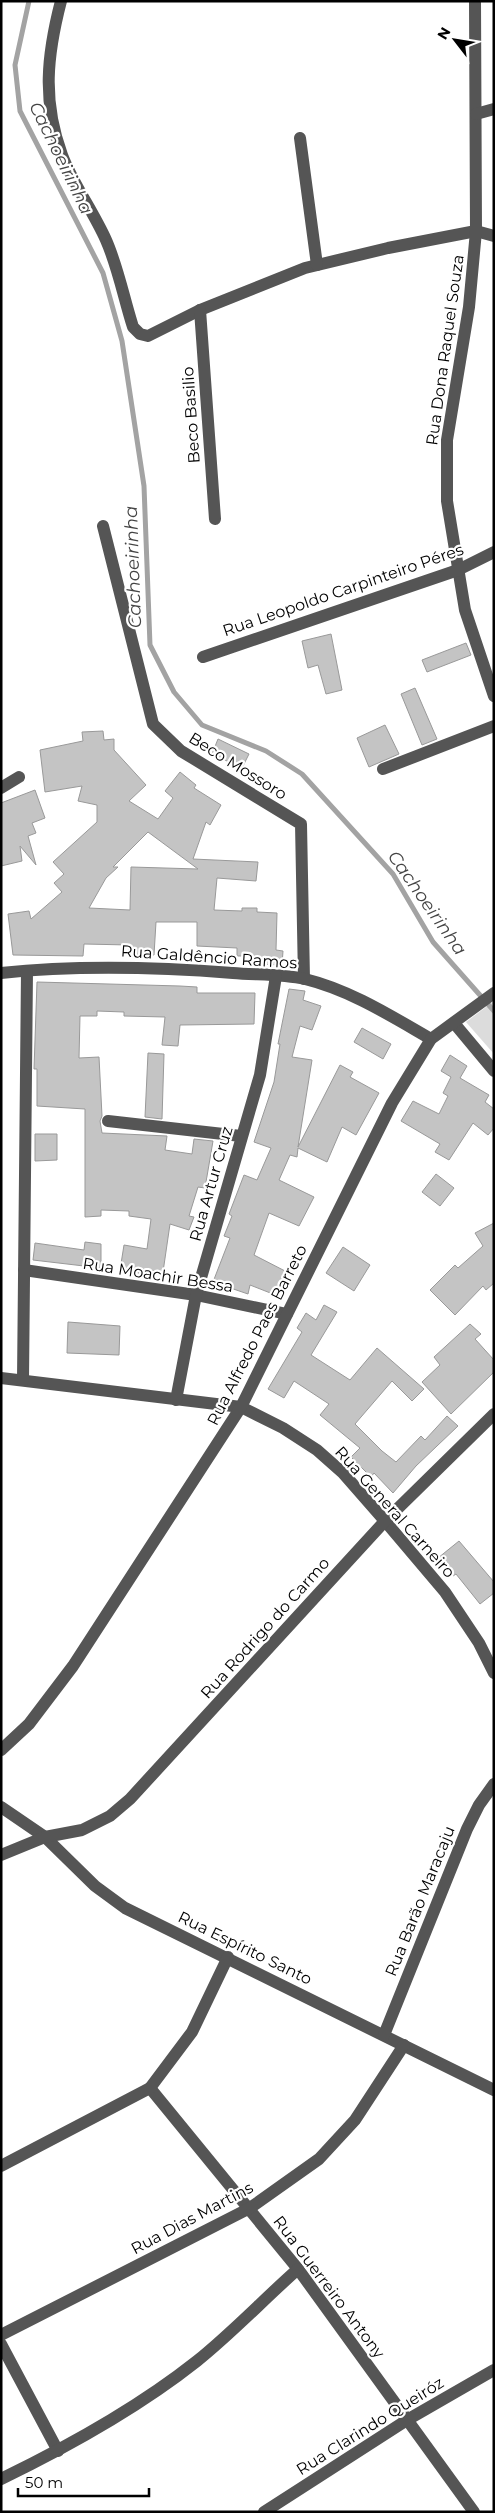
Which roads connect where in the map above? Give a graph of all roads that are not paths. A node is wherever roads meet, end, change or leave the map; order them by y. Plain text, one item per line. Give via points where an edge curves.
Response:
1 (62, 1) edge
2 (475, 1) edge
3 (494, 109) edge
4 (476, 114) junction
5 (300, 138) dead end
6 (476, 231) junction
7 (494, 236) edge
8 (317, 265) junction
9 (200, 310) junction
10 (215, 519) dead end
11 (103, 526) dead end
12 (494, 552) edge
13 (458, 570) junction
14 (203, 657) dead end
15 (494, 696) edge
16 (494, 726) edge
17 (383, 769) dead end
18 (19, 776) dead end
19 (1, 788) edge
20 (27, 970) junction
21 (1, 973) edge
22 (276, 976) junction
23 (304, 979) junction
24 (494, 993) edge
25 (458, 1020) junction
26 (431, 1039) junction
27 (494, 1071) edge
28 (108, 1121) dead end
29 (241, 1136) junction
30 (24, 1270) junction
31 (196, 1295) junction
32 (287, 1314) junction
33 (1, 1378) edge
34 (22, 1380) junction
35 (176, 1400) junction
36 (241, 1407) junction
37 (494, 1414) edge
38 (385, 1521) junction
39 (494, 1673) edge
40 (1, 1750) edge
41 (494, 1784) edge
42 (1, 1807) edge
43 (46, 1837) junction
44 (1, 1854) edge
45 (228, 1957) junction
46 (384, 2035) junction
47 (404, 2045) junction
48 (150, 2088) junction
49 (494, 2090) edge
50 (1, 2166) edge
51 (250, 2208) junction
52 (298, 2269) junction
53 (1, 2335) edge
54 (1, 2344) edge
55 (494, 2370) edge
56 (407, 2420) junction
57 (58, 2451) junction
58 (1, 2479) edge
59 (264, 2512) edge
60 (474, 2512) edge

1 - 9 street via 53,34 48,102 62,155 107,241 133,327 144,336 152,334
2 - 4 street, Rua Dona Raquel Souza
3 - 4 street
4 - 6 street, Rua Dona Raquel Souza
5 - 8 street
6 - 7 street
6 - 8 street
6 - 13 street, Rua Dona Raquel Souza via 448,440 447,501
8 - 9 street
9 - 10 street, Beco Basilio
11 - 23 street, Beco Mossoro via 153,724 181,751 301,824
12 - 13 street, Rua Leopoldo Carpinteiro Péres
13 - 14 street, Rua Leopoldo Carpinteiro Péres
13 - 15 street, Rua Dona Raquel Souza via 465,610
16 - 17 street
18 - 19 street
20 - 21 street, Rua Galdêncio Ramos
20 - 22 street, Rua Galdêncio Ramos via 100,967
20 - 30 street
22 - 23 street, Rua Galdêncio Ramos
22 - 29 street, Rua Artur Cruz via 260,1075
23 - 26 street, Rua Galdêncio Ramos via 338,990 385,1012
24 - 25 street, Rua Alfredo Paes Barreto
25 - 26 street, Rua Alfredo Paes Barreto
25 - 27 street
26 - 32 street, Rua Alfredo Paes Barreto via 392,1103
28 - 29 street
29 - 31 street, Rua Artur Cruz
30 - 31 street, Rua Moachir Bessa
30 - 34 street
31 - 32 street, Rua Moachir Bessa
31 - 35 street, Rua Artur Cruz
32 - 36 street, Rua Alfredo Paes Barreto
33 - 34 street, Rua General Carneiro
34 - 35 street, Rua General Carneiro
35 - 36 street, Rua General Carneiro
36 - 38 street, Rua General Carneiro via 317,1450 343,1473
36 - 40 street, Rua Alfredo Paes Barreto via 73,1666 29,1724
37 - 38 street, Rua Rodrigo do Carmo
38 - 39 street, Rua General Carneiro via 445,1592 479,1643
38 - 43 street, Rua Rodrigo do Carmo via 130,1799 110,1816 82,1830
41 - 46 street, Rua Barão Maracaju via 467,1829
42 - 43 street, Rua Espírito Santo
43 - 44 street, Rua Rodrigo do Carmo
43 - 45 street, Rua Espírito Santo via 108,1897
45 - 46 street, Rua Espírito Santo
45 - 48 street via 192,2032
46 - 47 street, Rua Espírito Santo
47 - 49 street, Rua Espírito Santo
47 - 51 street, Rua Dias Martins via 355,2120 338,2140 319,2159
48 - 50 street
48 - 51 street, Rua Guerreiro Antony
51 - 52 street, Rua Guerreiro Antony
51 - 53 street, Rua Dias Martins
52 - 56 street, Rua Guerreiro Antony
52 - 57 street via 198,2360 169,2382
54 - 57 street
55 - 56 street, Rua Clarindo Queiróz
56 - 59 street, Rua Clarindo Queiróz
56 - 60 street, Rua Guerreiro Antony
57 - 58 street

